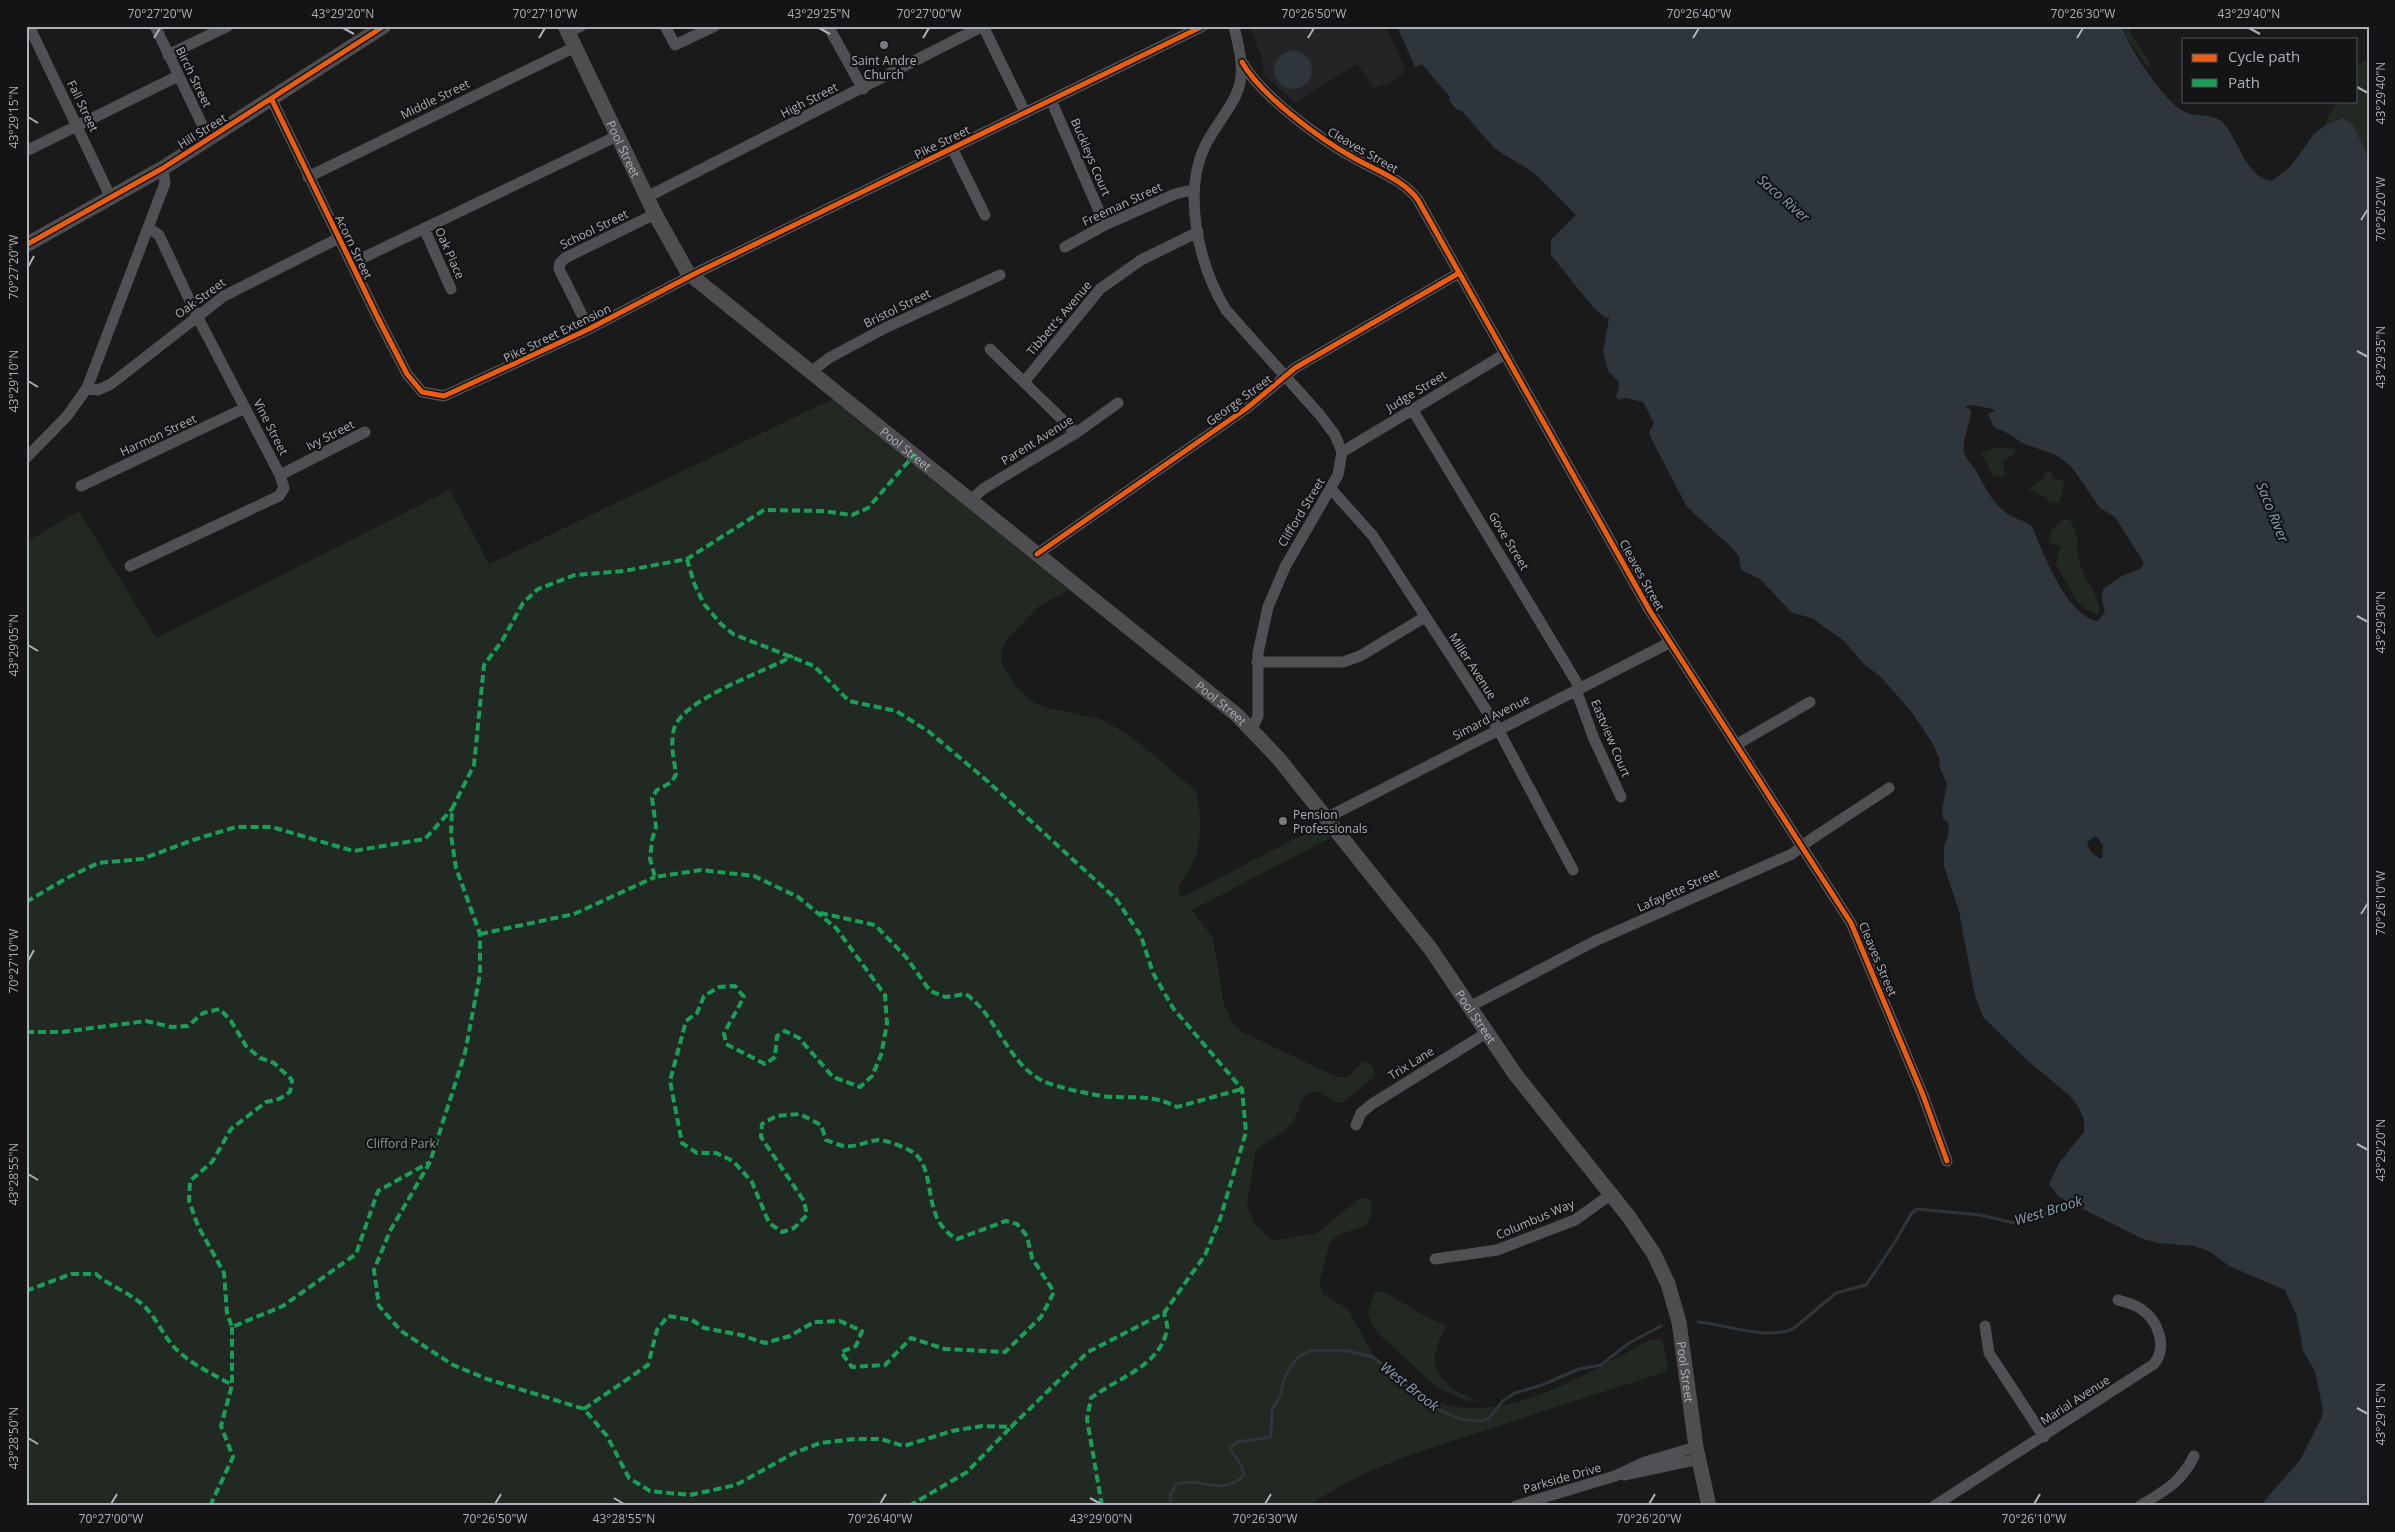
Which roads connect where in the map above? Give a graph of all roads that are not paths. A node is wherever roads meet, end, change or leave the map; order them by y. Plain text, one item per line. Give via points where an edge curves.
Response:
1 (29, 26) edge
2 (154, 26) edge
3 (228, 26) edge
4 (384, 26) edge
5 (664, 26) edge
6 (714, 26) edge
7 (828, 26) edge
8 (983, 26) edge
9 (1203, 26) edge
10 (1234, 26) edge
11 (571, 28) edge
12 (575, 47) junction
13 (168, 55) junction
14 (1242, 62) junction
15 (178, 76) junction
16 (863, 89) junction
17 (272, 100) junction
18 (1051, 100) junction
19 (1025, 112) junction
20 (77, 126) junction
21 (617, 136) junction
22 (209, 139) junction
23 (952, 148) junction
24 (26, 151) edge
25 (163, 168) junction
26 (308, 177) junction
27 (1193, 192) junction
28 (647, 197) junction
29 (111, 198) junction
30 (655, 214) junction
31 (985, 215) dead end
32 (1105, 225) junction
33 (149, 228) junction
34 (424, 228) junction
35 (1198, 232) junction
36 (339, 238) junction
37 (26, 245) edge
38 (1065, 247) dead end
39 (352, 263) junction
40 (1459, 273) junction
41 (1000, 275) dead end
42 (691, 276) junction
43 (451, 289) dead end
44 (197, 316) junction
45 (589, 329) junction
46 (990, 349) dead end
47 (1505, 354) junction
48 (811, 372) junction
49 (1286, 376) junction
50 (1024, 382) junction
51 (87, 388) junction
52 (428, 395) joint
53 (1118, 403) dead end
54 (245, 408) junction
55 (1412, 409) junction
56 (366, 432) dead end
57 (1076, 432) junction
58 (28, 451) edge
59 (1342, 452) junction
60 (280, 475) junction
61 (81, 486) dead end
62 (1331, 489) junction
63 (971, 500) junction
64 (1037, 554) junction
65 (130, 566) dead end
66 (1424, 617) junction
67 (1669, 644) junction
68 (1257, 662) junction
69 (1578, 689) junction
70 (1810, 702) dead end
71 (1252, 729) junction
72 (1498, 729) junction
73 (1736, 745) junction
74 (1889, 788) dead end
75 (1621, 797) dead end
76 (1326, 818) junction
77 (1802, 846) junction
78 (1573, 870) dead end
79 (1471, 1006) junction
80 (1488, 1032) junction
81 (1356, 1125) dead end
82 (1947, 1161) dead end
83 (1610, 1194) junction
84 (1435, 1259) dead end
85 (2118, 1300) dead end
86 (1986, 1326) dead end
87 (2044, 1437) junction
88 (1697, 1453) junction
89 (2194, 1456) dead end
90 (1516, 1506) edge
91 (1708, 1506) edge
92 (1934, 1506) edge
93 (2140, 1506) edge

1 - 20 street, Fall Street
2 - 13 street, Birch Street
3 - 13 street
4 - 17 main road, Hill Street
5 - 6 street via 675,45
7 - 16 street
8 - 16 street, High Street
8 - 19 street
9 - 18 street, Pike Street
10 - 14 street
11 - 12 main road, Pool Street
12 - 21 main road, Pool Street
12 - 26 street, Middle Street
13 - 15 street, Birch Street
14 - 27 street via 1239,86 1202,154
14 - 40 street, Cleaves Street via 1257,82 1309,129 1413,193
15 - 20 street
15 - 22 street, Birch Street
16 - 28 street, High Street
17 - 22 main road, Hill Street
17 - 26 street, Acorn Street
18 - 19 street, Pike Street
18 - 32 street, Buckleys Court
19 - 23 street, Pike Street
20 - 24 street
20 - 29 street, Fall Street
21 - 28 main road, Pool Street
21 - 34 street
22 - 25 main road, Hill Street
23 - 31 street
23 - 42 street, Pike Street
25 - 29 main road, Hill Street
25 - 33 street via 165,183
26 - 36 street, Acorn Street
27 - 32 street, Freeman Street via 1175,194
27 - 35 street
28 - 30 main road, Pool Street
29 - 37 main road, Hill Street
30 - 42 main road, Pool Street
30 - 45 street, School Street via 560,263 559,269
32 - 38 street, Freeman Street
33 - 44 street, Vine Street via 159,235
33 - 51 street
34 - 39 street
34 - 43 street, Oak Place
35 - 49 street via 1210,276 1222,304
35 - 50 street, Tibbett's Avenue via 1141,260 1100,289
36 - 39 street, Acorn Street
36 - 44 street, Oak Street via 234,290
39 - 52 street, Acorn Street via 407,374 416,388
40 - 47 street, Cleaves Street
40 - 49 street, George Street
41 - 48 street, Bristol Street via 902,320 829,358
42 - 45 street, Pike Street Extension
42 - 48 main road, Pool Street
44 - 51 street, Oak Street via 112,384 102,389
44 - 54 street, Vine Street
45 - 52 street, Pike Street Extension via 451,395
46 - 50 street
47 - 55 street, Judge Street
47 - 67 street, Cleaves Street
48 - 63 main road, Pool Street
49 - 59 street via 1335,435
49 - 64 street, George Street via 1247,408
50 - 57 street
51 - 58 street via 66,416
53 - 57 street, Parent Avenue
54 - 60 street, Vine Street
54 - 61 street, Harmon Street
55 - 59 street, Judge Street
55 - 69 street, Gove Street
56 - 60 street, Ivy Street
57 - 63 street, Parent Avenue via 983,489
59 - 62 street, Clifford Street via 1341,467
60 - 65 street, Vine Street via 284,488 279,496
62 - 66 street, Miller Avenue via 1369,531
62 - 68 street, Clifford Street via 1277,585 1263,625
63 - 64 main road, Pool Street
64 - 71 main road, Pool Street
66 - 68 street via 1360,656 1343,662
66 - 72 street, Miller Avenue
67 - 69 street, Simard Avenue
67 - 73 street, Cleaves Street
68 - 71 street, Clifford Street via 1258,716
69 - 72 street, Simard Avenue
69 - 75 street, Eastview Court
70 - 73 street
71 - 76 main road, Pool Street
72 - 76 street, Simard Avenue
72 - 78 street, Miller Avenue
73 - 77 street, Cleaves Street
74 - 77 street, Lafayette Street
76 - 79 main road, Pool Street via 1430,948
77 - 79 street, Lafayette Street via 1792,854 1587,945
77 - 82 street, Cleaves Street via 1848,917 1860,942
79 - 80 main road, Pool Street
80 - 81 street, Trix Lane via 1372,1104 1361,1114
80 - 83 main road, Pool Street via 1530,1094
83 - 84 street, Columbus Way via 1575,1220 1497,1250
83 - 88 main road, Pool Street via 1639,1230 1668,1284 1679,1322
85 - 87 street, Marial Avenue via 2142,1309 2154,1323 2161,1344 2157,1361
86 - 87 street via 1989,1354
87 - 92 street, Marial Avenue
88 - 90 street, Parkside Drive via 1645,1472 1615,1476
88 - 91 main road, Pool Street
89 - 93 street via 2178,1480

